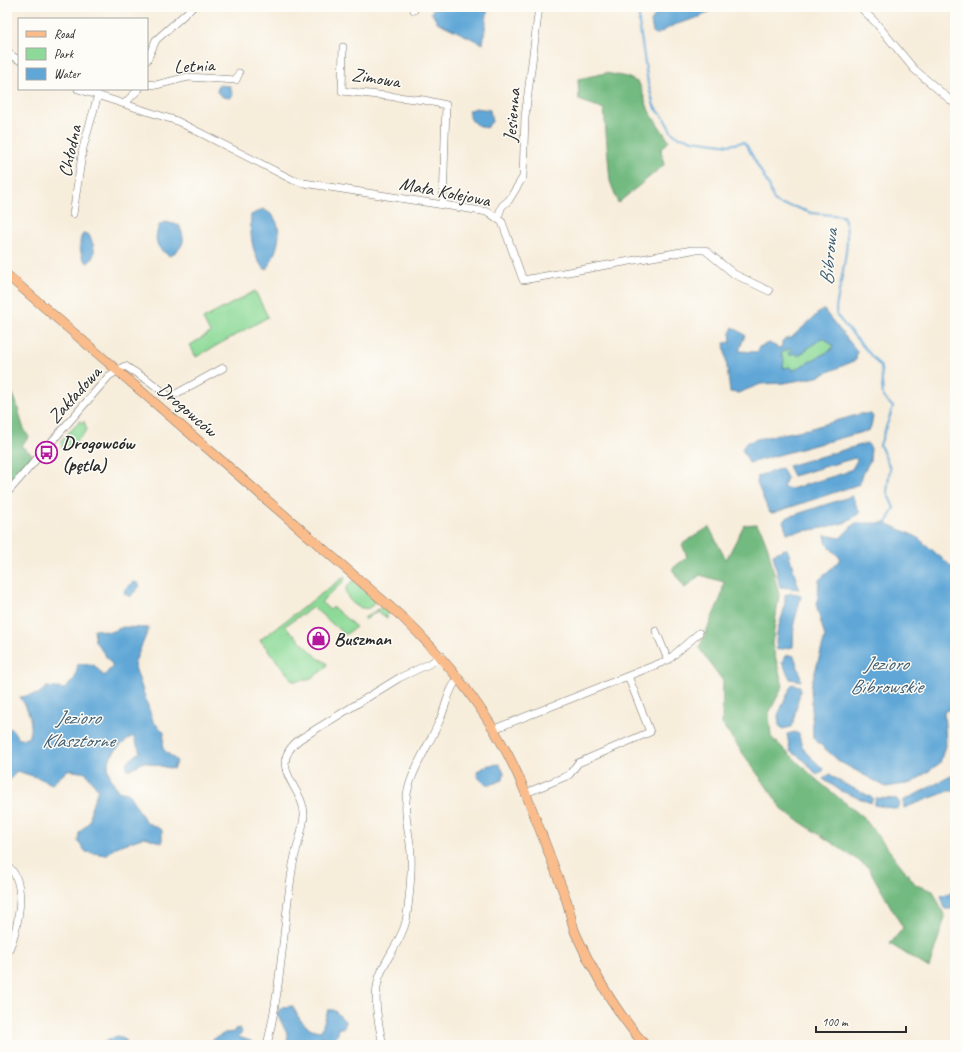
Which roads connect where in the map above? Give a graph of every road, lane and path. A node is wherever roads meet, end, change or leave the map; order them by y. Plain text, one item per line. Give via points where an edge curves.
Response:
1 (193, 7) edge
2 (539, 7) edge
3 (860, 7) edge
4 (343, 47) dead end
5 (7, 53) edge
6 (148, 58) edge
7 (18, 59) edge
8 (239, 73) dead end
9 (148, 84) edge
10 (81, 90) edge
11 (138, 90) edge
12 (98, 95) junction
13 (125, 103) junction
14 (955, 104) edge
15 (443, 204) junction
16 (73, 214) dead end
17 (498, 217) junction
18 (7, 274) edge
19 (768, 291) dead end
20 (223, 368) dead end
21 (118, 371) junction
22 (7, 494) edge
23 (656, 631) dead end
24 (699, 634) dead end
25 (441, 655) junction
26 (668, 660) junction
27 (628, 676) junction
28 (459, 678) junction
29 (494, 729) junction
30 (526, 793) junction
31 (7, 866) edge
32 (567, 903) junction
33 (7, 953) edge
34 (267, 1045) edge
35 (383, 1045) edge
36 (644, 1045) edge
37 (652, 1045) edge

1 - 6 street via 156,40
2 - 17 street, Jesienna via 525,117 523,177 502,206
3 - 14 street via 914,69
4 - 15 street, Zimowa via 342,92 424,100 446,105
5 - 7 street
8 - 9 street, Letnia via 236,80 188,77
10 - 12 street, Mała Kolejowa
11 - 13 street
12 - 13 street, Mała Kolejowa
12 - 16 street, Chłodna via 95,113 83,148
13 - 15 street, Mała Kolejowa via 178,121 293,180
15 - 17 street, Mała Kolejowa via 488,212
17 - 19 street, Mała Kolejowa via 523,280 692,250 705,250 734,274
18 - 21 main road, Drogowców
20 - 21 street via 170,397 125,366
21 - 22 street, Zakładowa via 109,376
21 - 25 main road, Drogowców via 402,617
23 - 26 street
24 - 26 street
25 - 28 main road, Drogowców
25 - 34 street via 300,738 287,755 287,773 304,814 292,872 287,921
26 - 27 street
27 - 29 street
27 - 30 street via 650,732 578,763 569,775
28 - 29 main road, Drogowców
28 - 35 street via 454,683 407,794 412,861 406,922 376,987 378,1021
29 - 30 main road, Drogowców
30 - 32 main road, Drogowców
31 - 33 street via 16,876 20,894 14,938
32 - 36 main road via 575,932 598,980
32 - 37 main road via 606,982 627,1016

